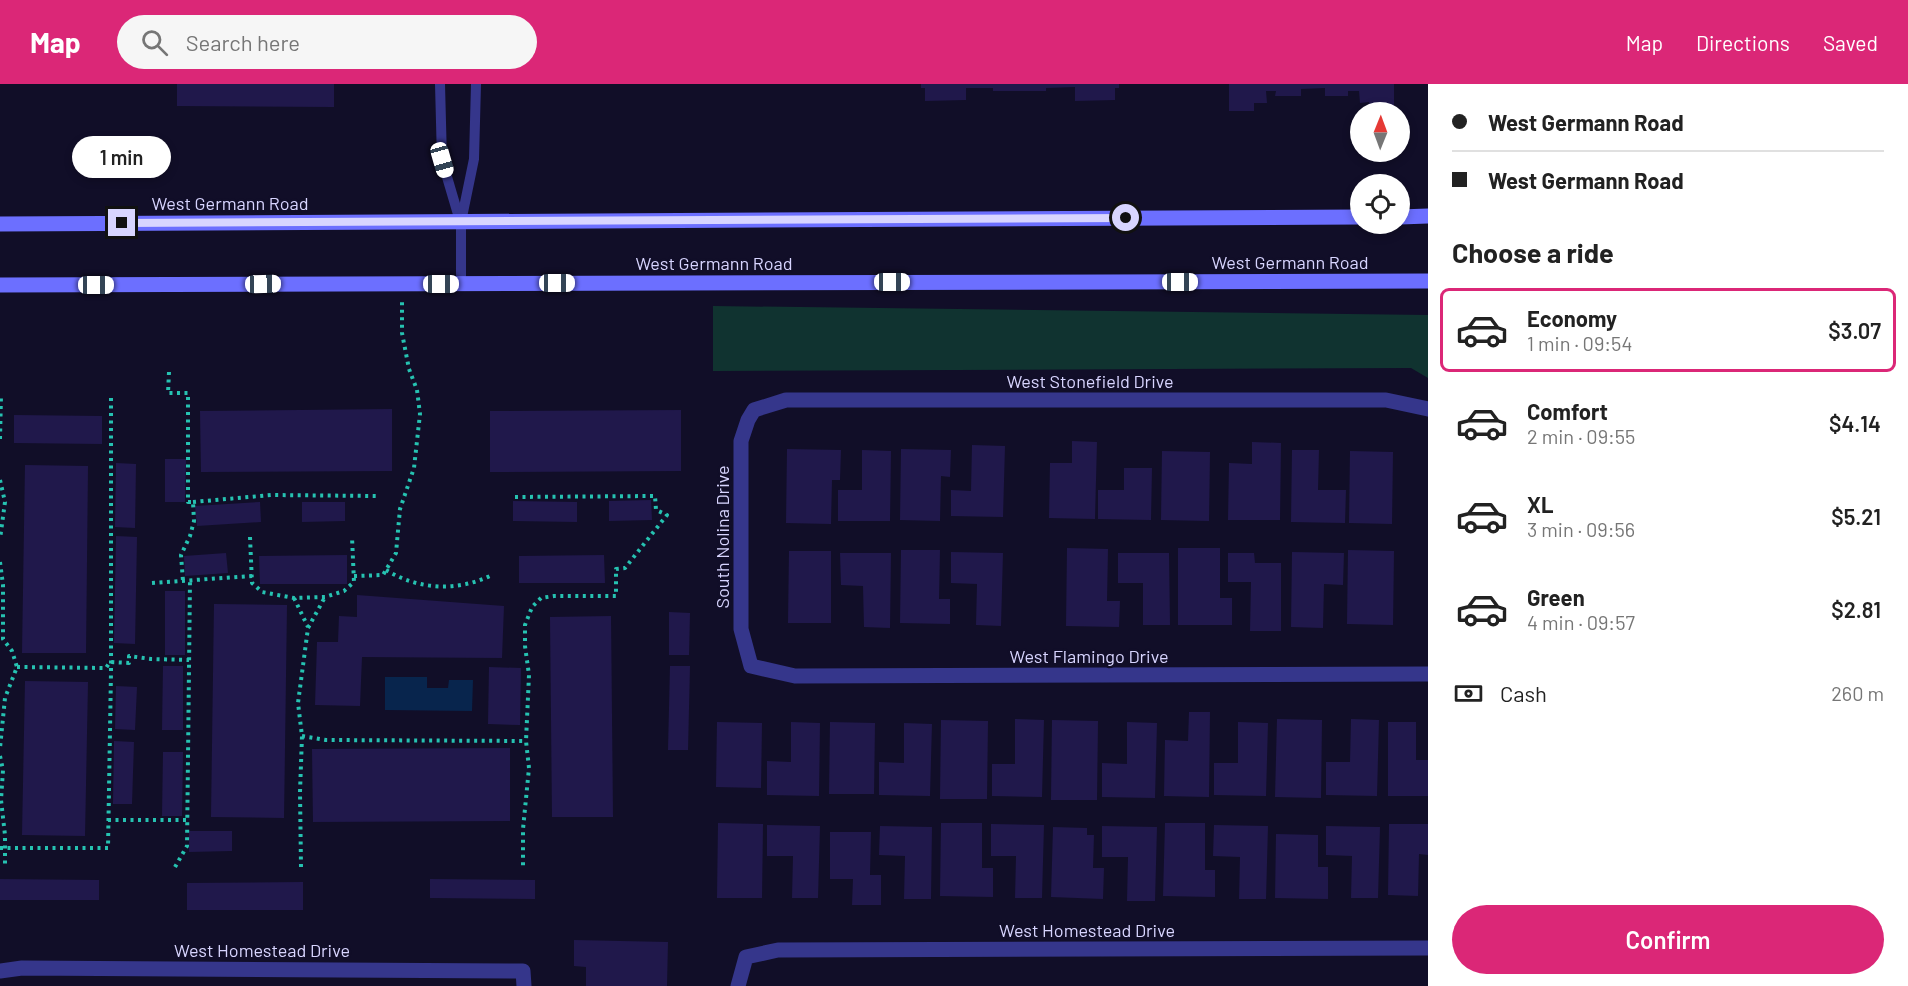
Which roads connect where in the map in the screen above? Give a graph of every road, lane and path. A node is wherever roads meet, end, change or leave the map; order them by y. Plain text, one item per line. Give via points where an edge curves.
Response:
1 (440, 84) edge
2 (476, 84) edge
3 (1428, 216) edge
4 (1350, 217) edge
5 (1410, 217) edge
6 (461, 222) junction
7 (0, 224) edge
8 (1428, 281) edge
9 (401, 284) junction
10 (461, 284) junction
11 (0, 285) edge
12 (169, 372) dead end
13 (111, 395) dead end
14 (1, 396) edge
15 (1428, 409) edge
16 (754, 410) joint
17 (0, 439) edge
18 (0, 480) edge
19 (376, 496) dead end
20 (515, 497) dead end
21 (193, 502) junction
22 (250, 537) dead end
23 (352, 537) dead end
24 (0, 538) edge
25 (0, 562) edge
26 (386, 570) junction
27 (492, 575) dead end
28 (252, 576) junction
29 (354, 576) junction
30 (190, 580) junction
31 (183, 581) junction
32 (152, 583) dead end
33 (325, 597) junction
34 (294, 598) junction
35 (1, 608) edge
36 (308, 628) junction
37 (189, 660) junction
38 (110, 662) junction
39 (751, 666) joint
40 (17, 667) junction
41 (1428, 674) edge
42 (2, 729) edge
43 (302, 736) junction
44 (526, 741) junction
45 (0, 748) edge
46 (0, 756) edge
47 (108, 820) junction
48 (187, 820) junction
49 (2, 848) edge
50 (523, 866) dead end
51 (5, 867) dead end
52 (175, 867) dead end
53 (301, 867) dead end
54 (1428, 948) edge
55 (0, 971) edge
56 (524, 979) edge
57 (738, 986) edge

1 - 6 lane via 442,160
2 - 6 lane via 474,159
3 - 5 main road
4 - 6 main road, West Germann Road
6 - 7 main road, West Germann Road
6 - 10 lane
8 - 10 main road, West Germann Road
9 - 10 main road, West Germann Road
9 - 11 main road, West Germann Road
9 - 26 path via 402,333 420,414 414,468 400,509 396,554
12 - 21 path via 168,393 188,393 188,502
13 - 38 path
14 - 17 path
15 - 16 street, West Stonefield Drive via 1386,400 786,400
16 - 39 street, South Nolina Drive via 741,441 741,629
18 - 24 path via 5,502
19 - 21 path via 271,495
20 - 44 path via 655,496 656,510 667,515 625,568 616,569 616,596 554,596 541,598 532,607 525,625 529,675
21 - 31 path via 194,521 181,555
22 - 28 path
23 - 29 path
25 - 35 path
26 - 27 path via 428,587 470,583
26 - 29 path via 383,575
28 - 30 path
28 - 34 path via 252,583 262,592
29 - 33 path via 354,582 344,591
30 - 31 path
30 - 37 path
31 - 32 path
33 - 34 path
33 - 36 path
34 - 36 path
35 - 40 path via 3,639
36 - 43 path via 298,703
37 - 38 path via 129,656 129,663
37 - 48 path
38 - 40 path via 106,668
38 - 47 path
39 - 41 street, West Flamingo Drive via 795,676
40 - 42 path via 5,698
42 - 45 path
43 - 44 path via 326,740
43 - 53 path
44 - 50 path via 529,768
46 - 49 path
47 - 48 path
47 - 49 path via 108,848
48 - 52 path via 187,846
49 - 51 path
54 - 57 street, West Homestead Drive via 778,950 746,957
55 - 56 street, West Homestead Drive via 22,968

